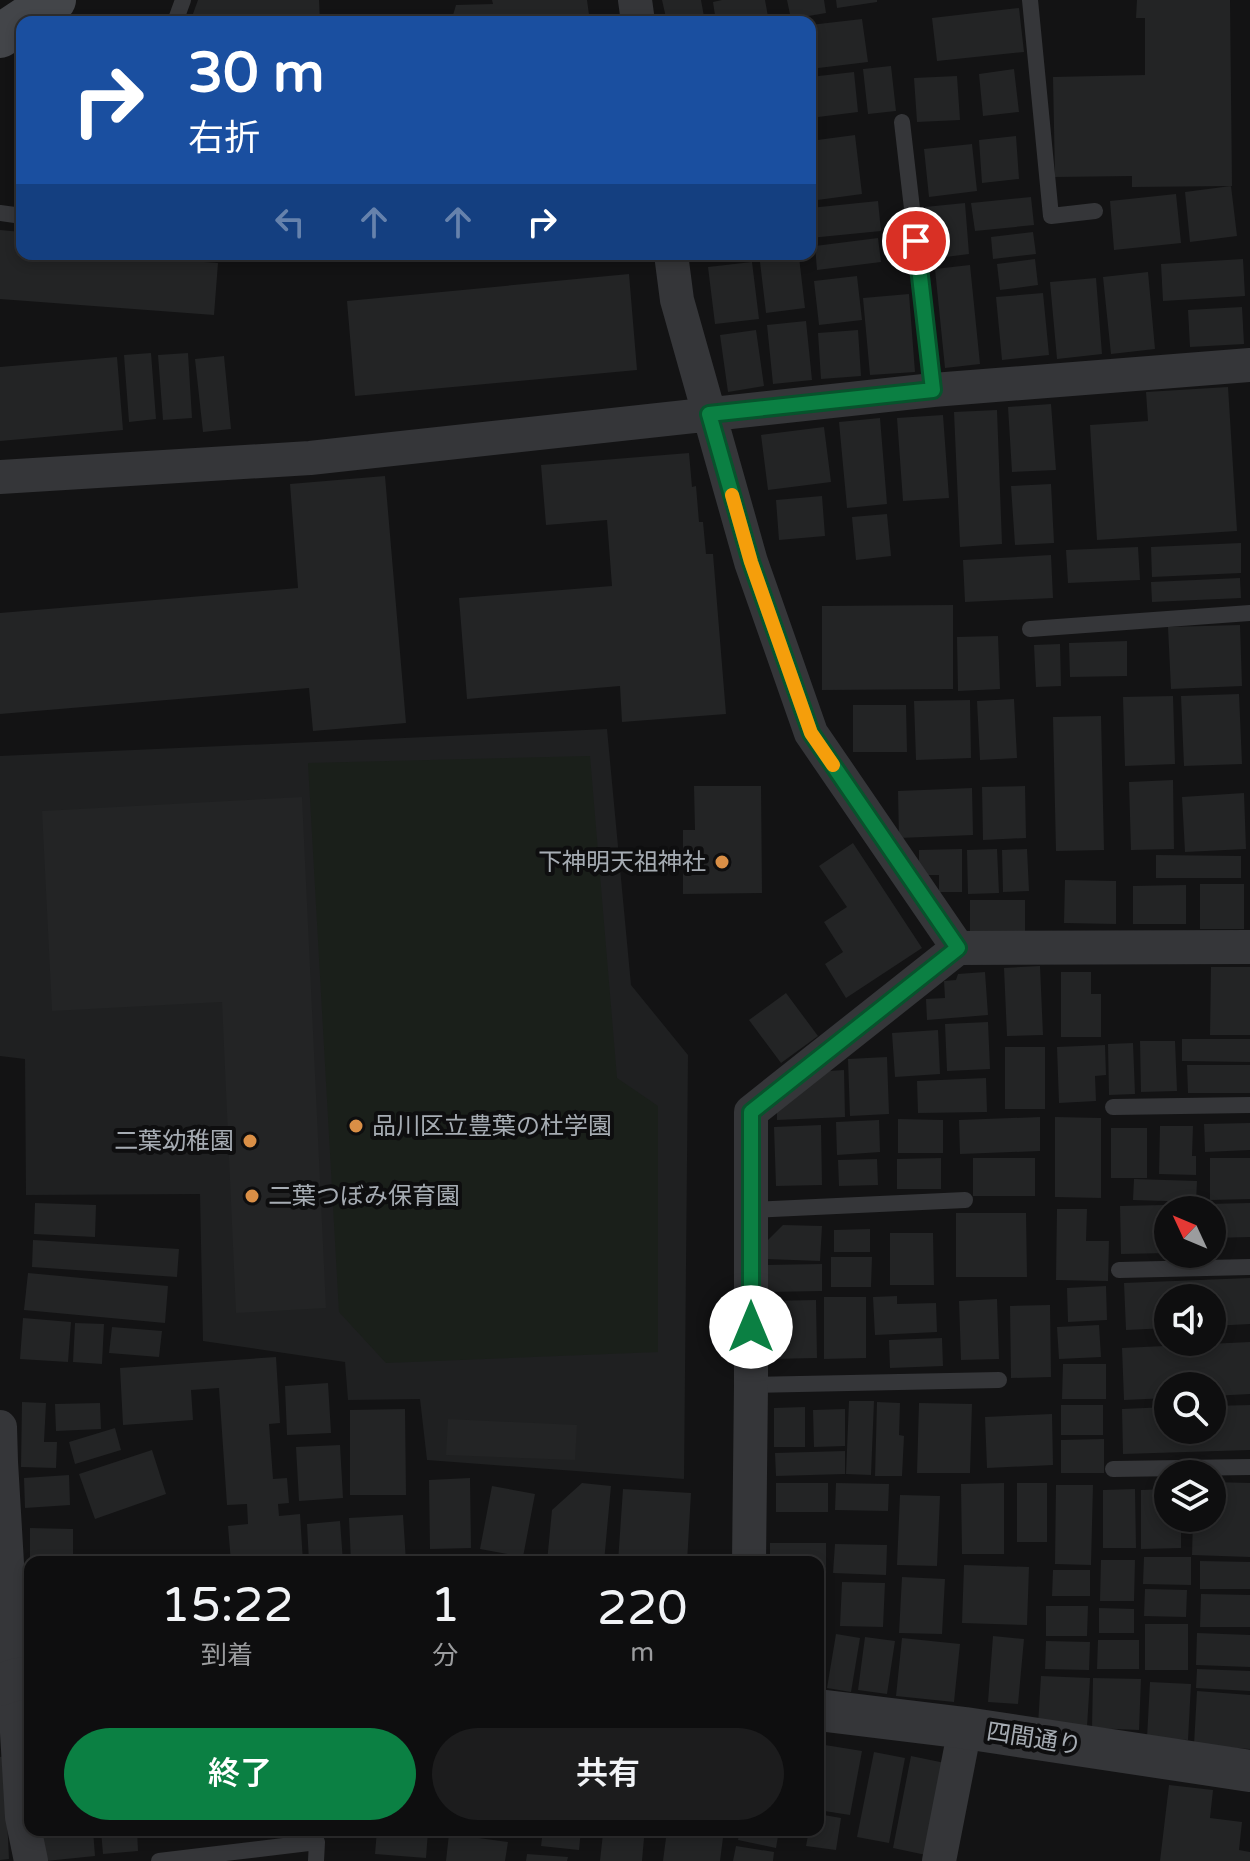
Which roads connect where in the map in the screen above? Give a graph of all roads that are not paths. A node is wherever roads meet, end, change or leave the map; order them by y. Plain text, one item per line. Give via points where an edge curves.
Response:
1 (54, 0) edge
2 (1030, 0) edge
3 (30, 16) edge
4 (902, 122) dead end
5 (1095, 211) dead end
6 (672, 260) edge
7 (1250, 365) edge
8 (933, 390) junction
9 (709, 414) junction
10 (0, 477) edge
11 (1250, 613) edge
12 (1030, 629) dead end
13 (1250, 947) edge
14 (958, 948) junction
15 (1250, 1105) edge
16 (1113, 1107) dead end
17 (965, 1200) dead end
18 (751, 1210) junction
19 (1250, 1267) edge
20 (1119, 1270) dead end
21 (999, 1380) dead end
22 (751, 1385) junction
23 (0, 1427) edge
24 (1250, 1467) edge
25 (1113, 1469) dead end
26 (749, 1556) edge
27 (15, 1681) edge
28 (824, 1711) edge
29 (965, 1728) junction
30 (1250, 1771) edge
31 (24, 1827) edge
32 (26, 1836) edge
33 (31, 1861) edge
34 (159, 1861) edge
35 (316, 1861) edge
36 (939, 1861) edge

1 - 3 main road
2 - 5 lane via 1051,216
4 - 8 lane
6 - 9 street via 677,300
7 - 8 street
8 - 9 street
9 - 10 street via 310,458
9 - 14 street via 751,562 811,733
11 - 12 lane
13 - 14 street
14 - 18 street via 751,1112
15 - 16 lane
17 - 18 lane
18 - 22 street
19 - 20 lane
21 - 22 lane
22 - 26 street
23 - 27 street
24 - 25 lane
27 - 31 street
28 - 29 street, 四間通り
29 - 30 street, 四間通り
29 - 36 street
32 - 33 street
34 - 35 lane via 317,1842

